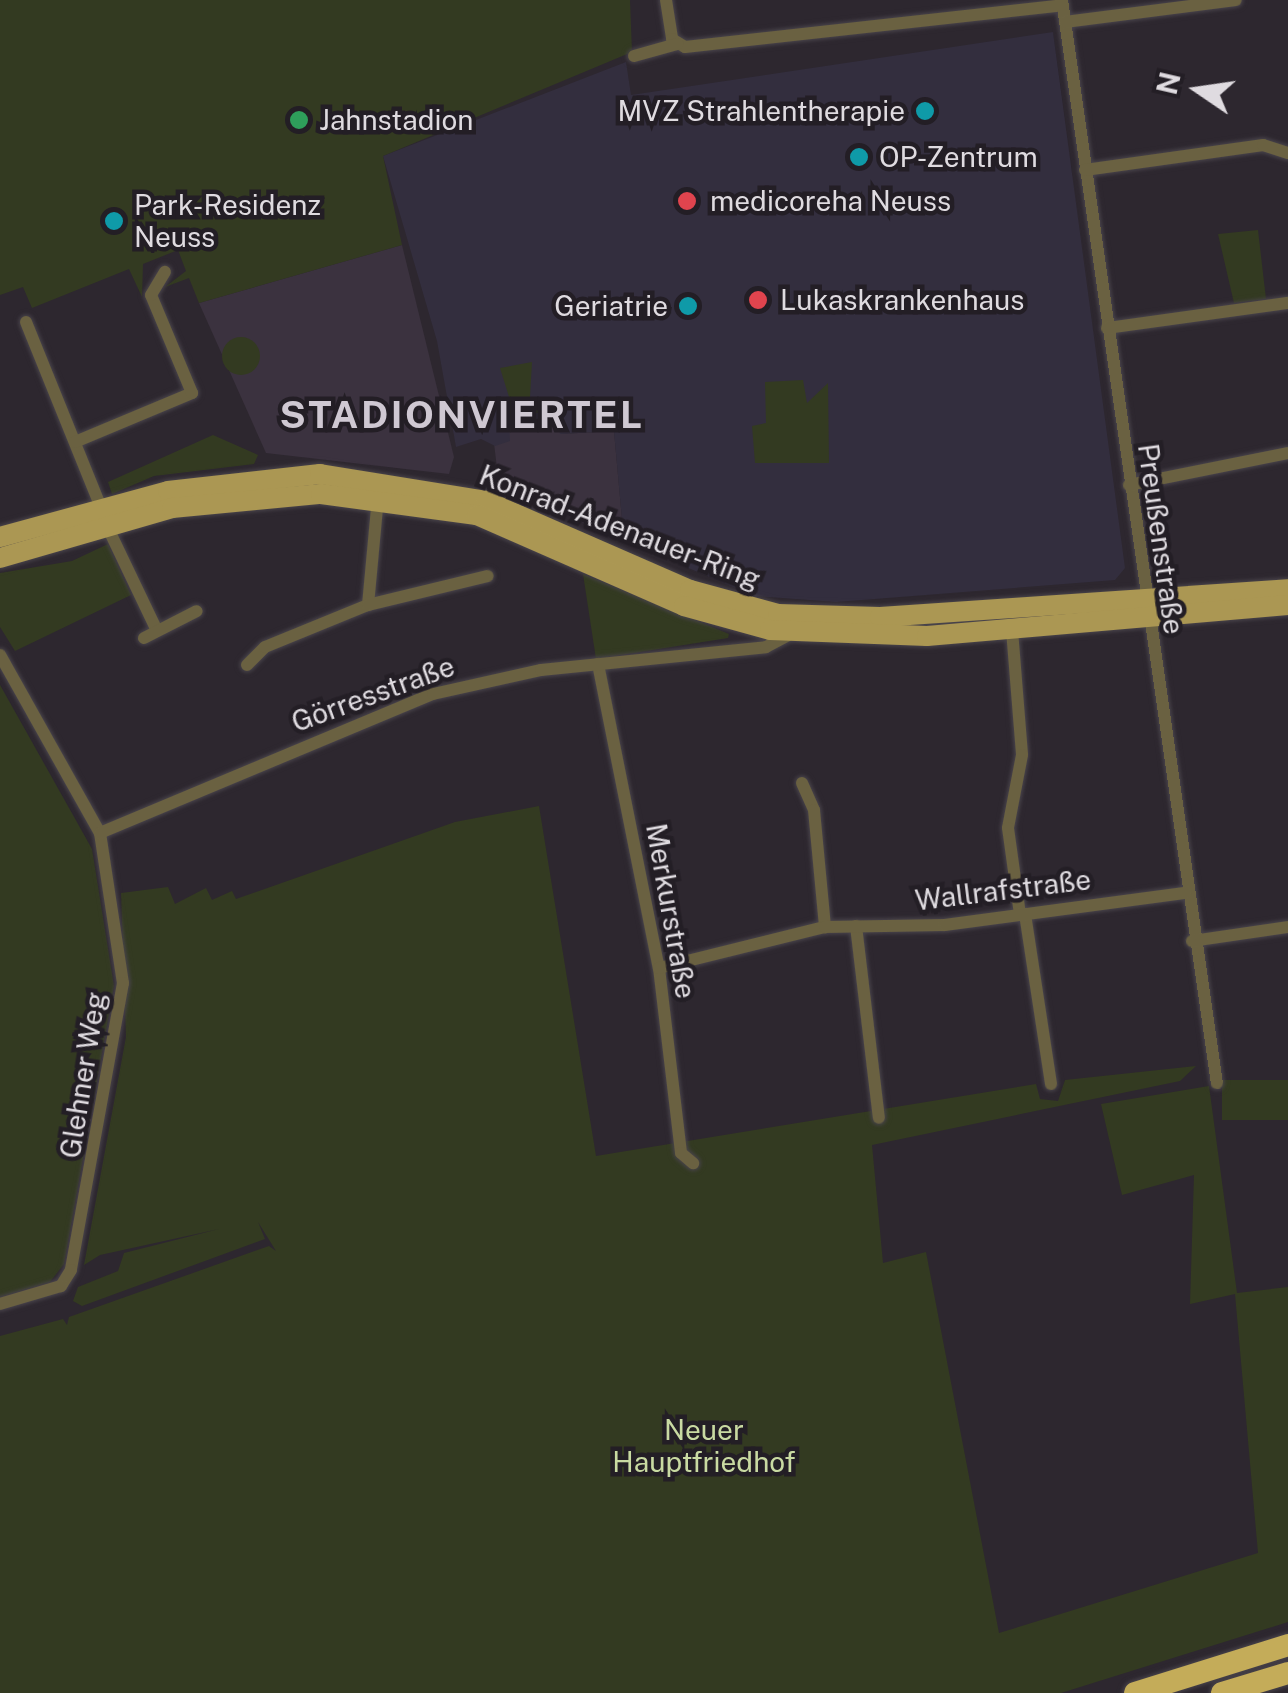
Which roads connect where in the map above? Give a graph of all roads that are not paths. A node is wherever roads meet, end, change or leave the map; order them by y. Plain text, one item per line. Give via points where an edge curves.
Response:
1 (666, 0) edge
2 (1236, 0) edge
3 (1062, 2) edge
4 (1065, 22) junction
5 (677, 44) junction
6 (634, 56) dead end
7 (1288, 153) edge
8 (1085, 170) junction
9 (165, 272) dead end
10 (1288, 303) edge
11 (26, 322) dead end
12 (1108, 328) junction
13 (75, 442) junction
14 (1288, 452) edge
15 (1128, 485) junction
16 (378, 497) junction
17 (104, 517) junction
18 (0, 537) edge
19 (0, 558) edge
20 (488, 576) dead end
21 (1288, 589) edge
22 (368, 605) junction
23 (1288, 605) edge
24 (1146, 611) junction
25 (197, 612) dead end
26 (1012, 630) junction
27 (794, 632) junction
28 (0, 655) edge
29 (598, 664) junction
30 (247, 665) dead end
31 (802, 783) dead end
32 (100, 833) junction
33 (1186, 894) junction
34 (1022, 914) junction
35 (856, 926) junction
36 (825, 927) junction
37 (1288, 927) edge
38 (1192, 940) junction
39 (659, 968) junction
40 (1218, 1083) dead end
41 (1052, 1084) dead end
42 (879, 1118) dead end
43 (693, 1163) dead end
44 (0, 1304) edge
45 (1288, 1645) edge
46 (1288, 1673) edge
47 (1134, 1693) edge
48 (1222, 1693) edge

1 - 5 street
2 - 4 street
3 - 4 street, Preußenstraße
3 - 5 street
4 - 8 street, Preußenstraße
5 - 6 street
7 - 8 street via 1262,145
8 - 12 street, Preußenstraße
9 - 13 street via 151,296 192,393
10 - 12 street
11 - 13 street
12 - 15 street, Preußenstraße
13 - 17 street
14 - 15 street
15 - 24 street, Preußenstraße
16 - 17 main road, Konrad-Adenauer-Ring via 215,501
16 - 22 street
16 - 27 main road, Konrad-Adenauer-Ring via 476,515 709,615
17 - 18 main road, Konrad-Adenauer-Ring
17 - 19 main road, Konrad-Adenauer-Ring
17 - 24 main road, Konrad-Adenauer-Ring via 264,477 376,478 486,501 765,613
17 - 25 street via 151,634
20 - 22 street
21 - 24 main road, Konrad-Adenauer-Ring
22 - 30 street via 265,647
23 - 24 main road, Konrad-Adenauer-Ring
24 - 26 main road, Konrad-Adenauer-Ring
24 - 33 street, Preußenstraße
26 - 27 main road, Konrad-Adenauer-Ring
26 - 34 street via 1022,755 1008,820
27 - 29 street, Görresstraße via 766,646
28 - 32 street, Glehner Weg
29 - 32 street, Görresstraße via 420,699
29 - 39 street, Merkurstraße
31 - 36 street via 814,810
32 - 44 street, Glehner Weg via 121,938 122,1004 94,1169 60,1286
33 - 34 street, Wallrafstraße
33 - 38 street, Preußenstraße
34 - 35 street, Wallrafstraße
34 - 41 street
35 - 36 street, Wallrafstraße
35 - 42 street
36 - 39 street, Wallrafstraße
37 - 38 street
38 - 40 street, Preußenstraße
39 - 43 street, Merkurstraße via 681,1153
45 - 47 highway
46 - 48 highway

